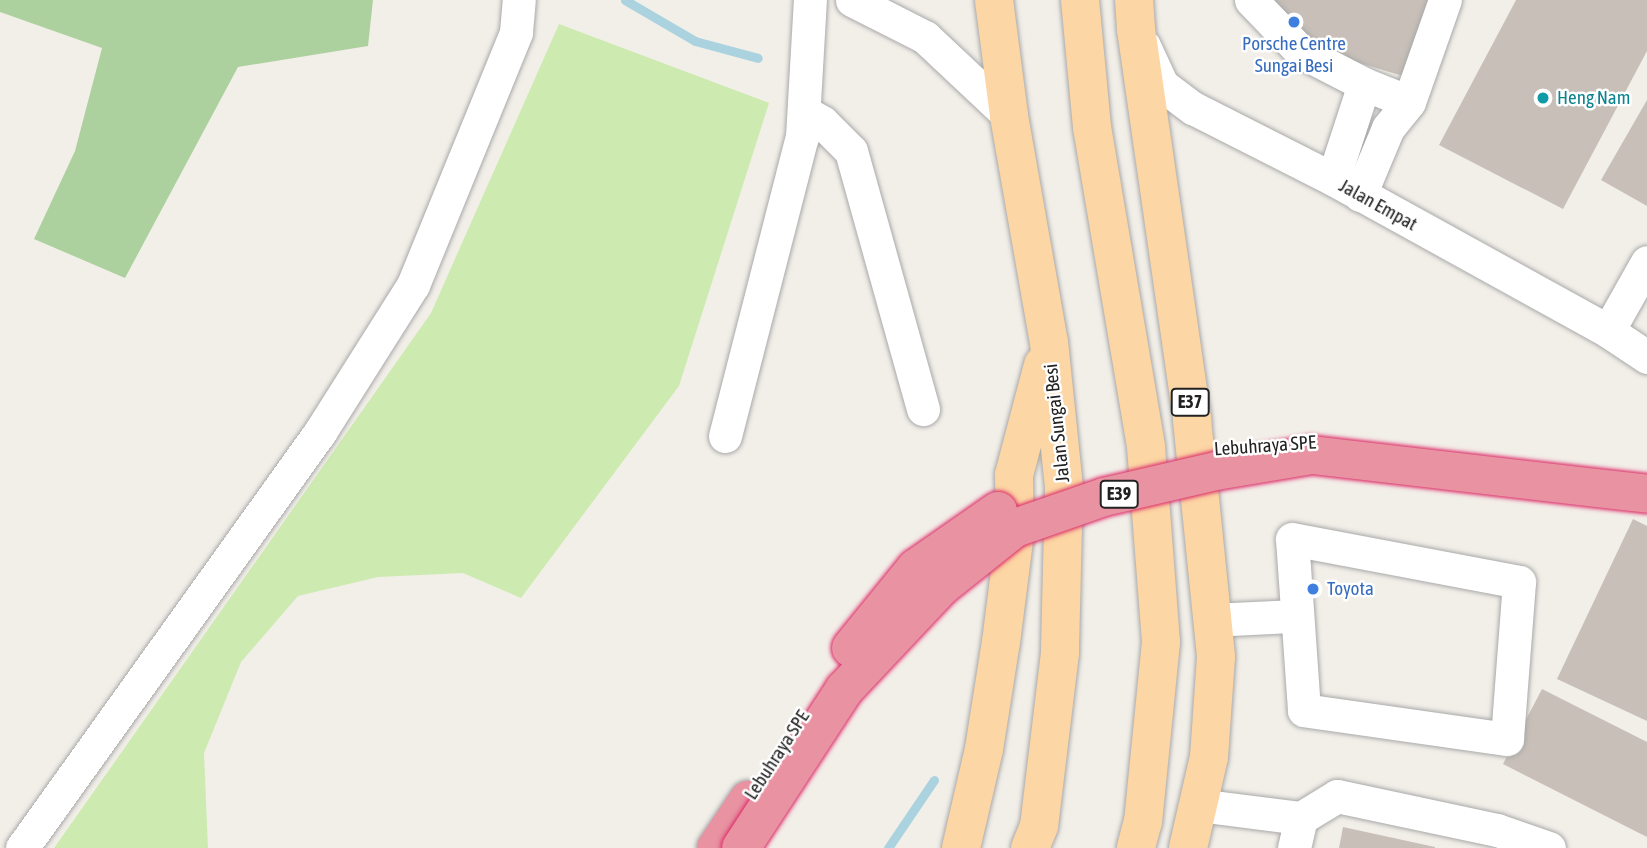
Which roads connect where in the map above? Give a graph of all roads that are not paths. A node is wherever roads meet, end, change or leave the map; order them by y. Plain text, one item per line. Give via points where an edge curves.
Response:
1 (519, 0) edge
2 (810, 0) edge
3 (852, 0) edge
4 (994, 0) edge
5 (1080, 0) edge
6 (1251, 0) edge
7 (1445, 0) edge
8 (1135, 15) edge
9 (1364, 84) junction
10 (1409, 102) junction
11 (804, 112) junction
12 (1009, 116) junction
13 (1347, 187) junction
14 (1647, 262) edge
15 (1608, 331) junction
16 (1049, 342) junction
17 (1647, 357) edge
18 (922, 410) dead end
19 (725, 436) dead end
20 (1647, 476) edge
21 (1647, 494) edge
22 (1295, 616) junction
23 (1212, 620) junction
24 (1198, 805) junction
25 (1298, 833) edge
26 (964, 838) edge
27 (1036, 841) edge
28 (22, 848) edge
29 (716, 848) edge
30 (741, 848) edge
31 (1136, 848) edge
32 (1188, 848) edge
33 (1549, 848) edge

1 - 28 street via 516,32 413,285 320,432
2 - 11 street
3 - 12 street via 925,37
4 - 12 main road, Jalan Sungai Besi
5 - 31 main road via 1093,127 1146,447 1161,642 1143,821
6 - 9 street via 1300,51
7 - 10 street
8 - 13 street, Jalan Empat via 1162,85 1194,108
8 - 23 main road, E37 via 1192,420
9 - 10 street
9 - 13 street
10 - 13 street
11 - 18 street via 822,122 851,151
11 - 19 street via 802,137
12 - 16 main road, Jalan Sungai Besi
13 - 15 street, Jalan Empat
14 - 15 street
15 - 17 street, Jalan Empat
16 - 26 main road via 1014,475 1015,533 1007,600 984,749
16 - 27 main road, Jalan Sungai Besi via 1064,486 1060,653
20 - 29 highway, Lebuhraya SPE / E39, bridge via 1317,440 1217,447 1002,508 916,568 825,679
21 - 30 highway, Lebuhraya SPE / E39, bridge via 1312,455 1104,497 1015,528 941,587 844,690
22 - 22 street via 1292,539 1519,582 1507,739 1304,710
22 - 23 street
23 - 24 main road, E37 via 1216,657 1209,757
24 - 25 street
24 - 32 main road, E37
25 - 33 street via 1337,796 1497,830

